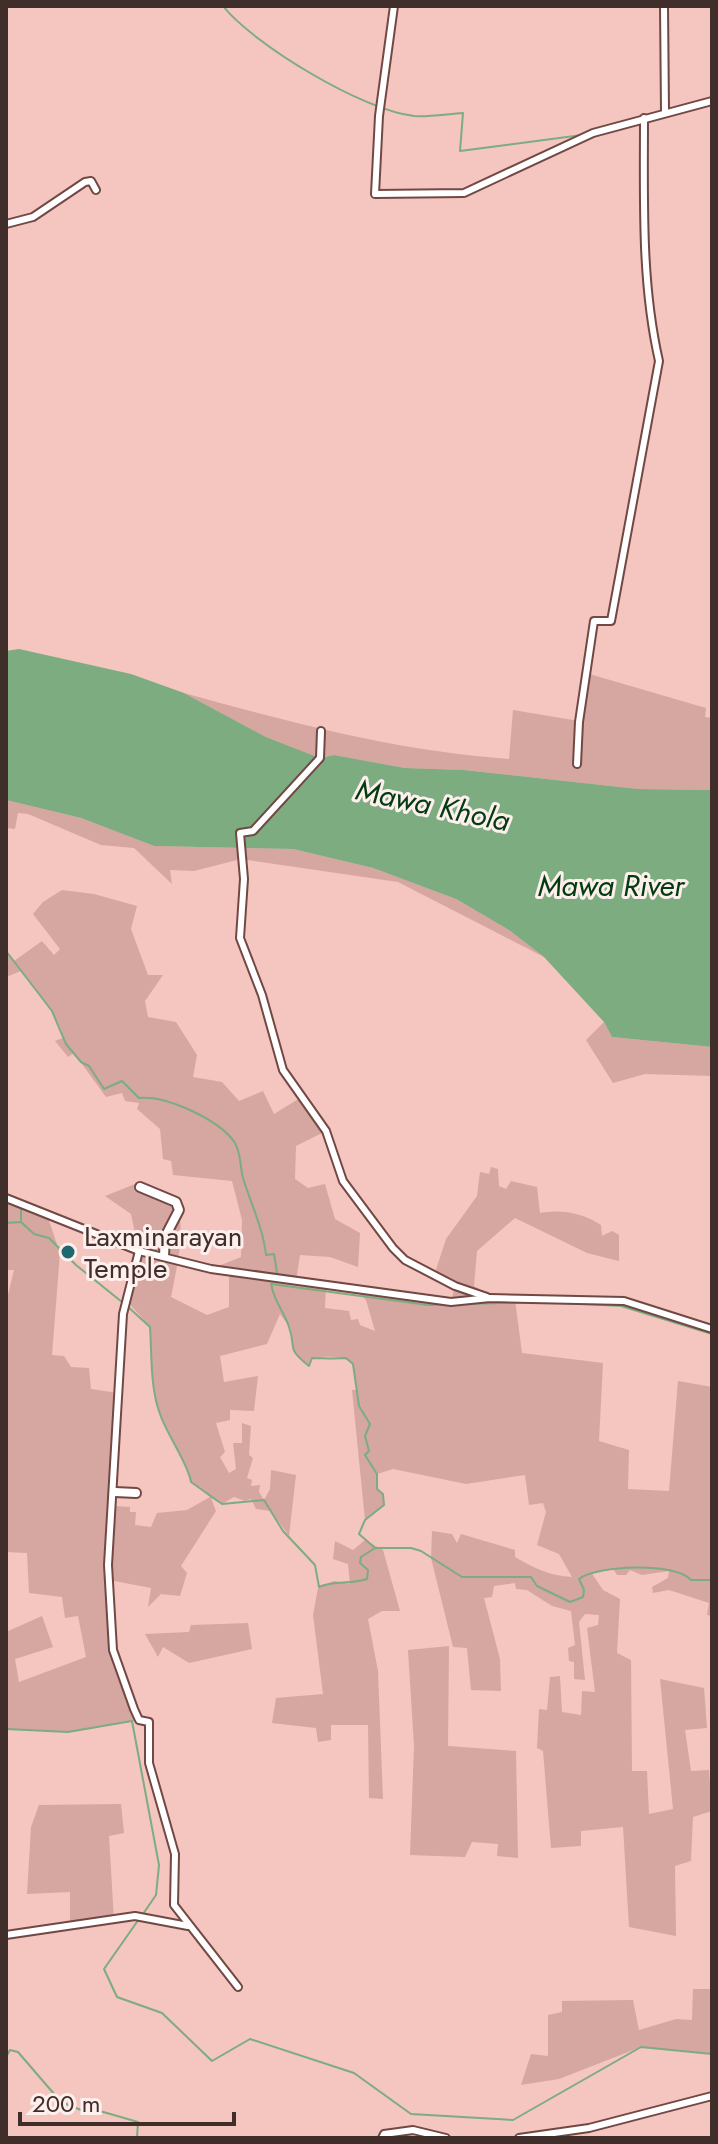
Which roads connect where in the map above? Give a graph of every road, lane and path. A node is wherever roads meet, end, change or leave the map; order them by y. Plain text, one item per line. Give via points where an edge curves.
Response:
1 (394, 6) edge
2 (664, 6) edge
3 (712, 101) edge
4 (665, 112) junction
5 (644, 118) junction
6 (96, 190) dead end
7 (6, 224) edge
8 (321, 731) dead end
9 (577, 764) dead end
10 (140, 1187) dead end
11 (6, 1198) edge
12 (139, 1251) junction
13 (164, 1256) junction
14 (490, 1298) junction
15 (712, 1329) edge
16 (115, 1492) junction
17 (136, 1493) dead end
18 (188, 1926) junction
19 (6, 1935) edge
20 (238, 1987) dead end
21 (712, 2096) edge
22 (382, 2138) edge
23 (446, 2138) edge
24 (519, 2138) edge

1 - 5 street via 375,194 464,193 593,133
2 - 4 street
3 - 4 street
4 - 5 street
5 - 9 street via 649,319 659,361 611,621 594,621
6 - 7 street via 91,181 85,182 33,217
8 - 14 street via 320,758 253,831 240,833 240,938 283,1070 326,1131 343,1181 405,1260
10 - 13 street via 176,1202 179,1210 165,1237
11 - 12 street
12 - 13 street
12 - 16 street via 123,1314
13 - 14 street via 211,1269 357,1291 451,1302
14 - 15 street via 624,1301
16 - 17 street
16 - 18 street via 108,1565 111,1642 139,1720 149,1722 149,1763 175,1854 174,1905
18 - 19 street via 135,1916
18 - 20 street
21 - 24 street via 589,2128
22 - 23 street via 413,2130

